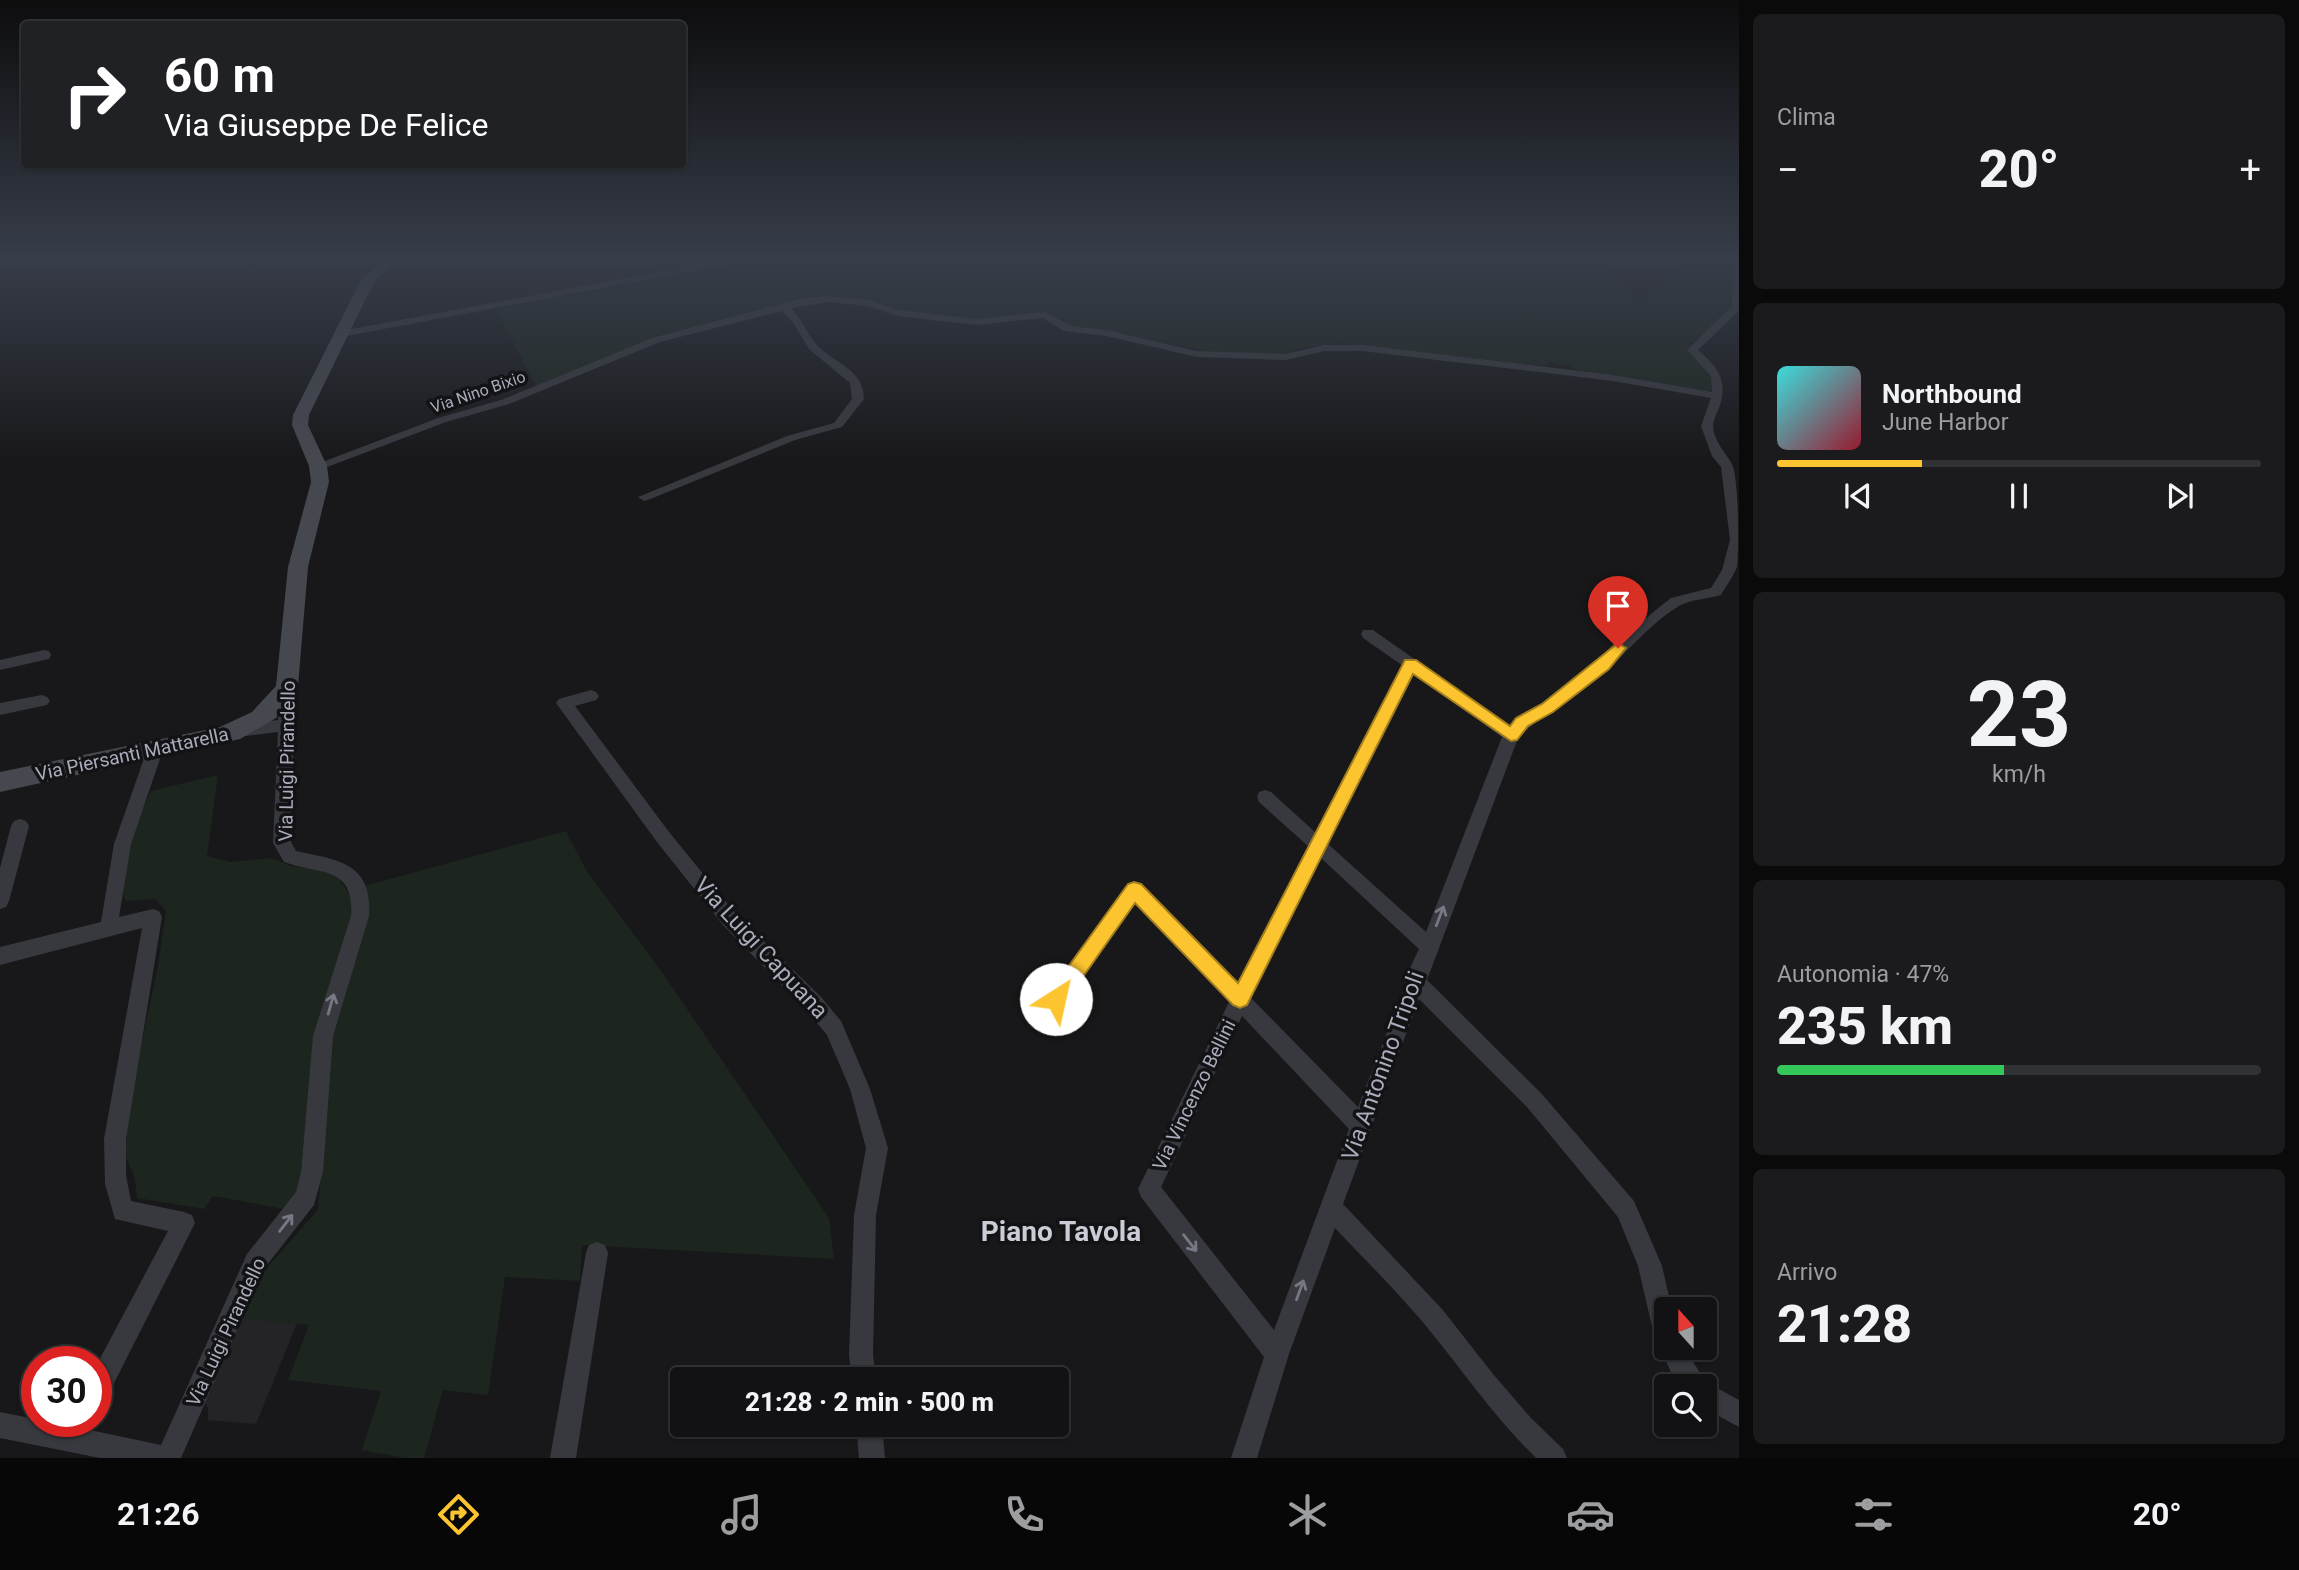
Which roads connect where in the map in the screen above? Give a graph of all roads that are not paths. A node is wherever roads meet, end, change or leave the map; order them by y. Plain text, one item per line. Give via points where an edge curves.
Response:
1 (345, 326) edge
2 (384, 326) edge
3 (710, 326) edge
4 (799, 326) edge
5 (1063, 326) edge
6 (1717, 326) edge
7 (341, 334) junction
8 (1717, 396) junction
9 (318, 466) junction
10 (1733, 466) edge
11 (643, 497) dead end
12 (1368, 634) dead end
13 (44, 656) dead end
14 (1411, 664) junction
15 (0, 665) edge
16 (287, 686) junction
17 (591, 696) dead end
18 (42, 701) dead end
19 (0, 709) edge
20 (1534, 713) joint
21 (287, 725) junction
22 (237, 731) junction
23 (1511, 735) junction
24 (155, 750) junction
25 (0, 782) edge
26 (1265, 797) dead end
27 (20, 826) dead end
28 (1317, 844) junction
29 (0, 901) edge
30 (109, 928) junction
31 (1428, 945) junction
32 (0, 956) edge
33 (1414, 981) junction
34 (1056, 999) dead end
35 (1240, 999) junction
36 (1361, 1126) junction
37 (1331, 1207) junction
38 (597, 1252) dead end
39 (1657, 1297) edge
40 (1277, 1354) junction
41 (112, 1361) edge
42 (862, 1367) edge
43 (1717, 1401) edge
44 (1739, 1414) edge
45 (0, 1425) edge
46 (21, 1426) edge
47 (1251, 1430) junction
48 (98, 1437) edge
49 (870, 1437) edge
50 (166, 1458) edge
51 (563, 1458) edge
52 (872, 1458) edge
53 (1233, 1458) edge
54 (1244, 1458) edge
55 (1554, 1458) edge

1 - 7 street, Via Luigi Pirandello
2 - 7 street
3 - 9 street, Via Nino Bixio via 610,356 505,402
4 - 11 street via 813,348 841,367 857,387 858,399 845,418 838,425 791,438
5 - 8 street, Via Nino Bixio via 1197,355 1286,357 1341,345 1573,371
6 - 8 street via 1692,350 1718,376
7 - 9 street, Via Luigi Pirandello via 301,415 300,425
8 - 10 street via 1707,426 1718,456
9 - 16 street, Via Luigi Pirandello via 320,482 298,567
10 - 20 street via 1737,540 1729,570 1716,592 1676,601 1585,679 1548,708
12 - 14 street
13 - 15 street
14 - 23 street
14 - 28 street, Via Vincenzo Bellini
16 - 21 street, Via Luigi Pirandello
16 - 22 street, Via Piersanti Mattarella via 273,709
17 - 42 street, Via Luigi Capuana via 564,703 729,919 834,1028 860,1089 877,1149 865,1215
18 - 19 street
20 - 23 street, Via Antonino Tripoli
21 - 22 street
50 -> 21 street, Via Luigi Pirandello via 255,1262 306,1197 323,1036 359,916 358,889 351,876 329,864 290,857 282,843
22 - 24 street, Via Piersanti Mattarella
31 -> 23 street, Via Antonino Tripoli
24 - 25 street, Via Piersanti Mattarella
24 - 30 street via 125,832
26 - 28 street
27 - 29 street
28 - 31 street
28 - 35 street, Via Vincenzo Bellini
30 - 32 street
30 - 41 street via 153,917 113,1165 123,1211 184,1223
31 - 33 street, Via Antonino Tripoli
33 - 36 street, Via Antonino Tripoli
33 - 39 street via 1534,1100 1626,1209 1650,1266
34 - 35 street via 1134,890
35 - 36 street
35 -> 40 street, Via Vincenzo Bellini via 1149,1189
36 - 37 street, Via Antonino Tripoli
40 -> 37 street, Via Antonino Tripoli
37 - 55 street via 1434,1317 1484,1383
38 - 51 street
40 - 47 street, Via Antonino Tripoli
43 - 44 street
45 - 46 street
47 - 53 street
47 - 54 street
48 - 50 street
49 - 52 street

